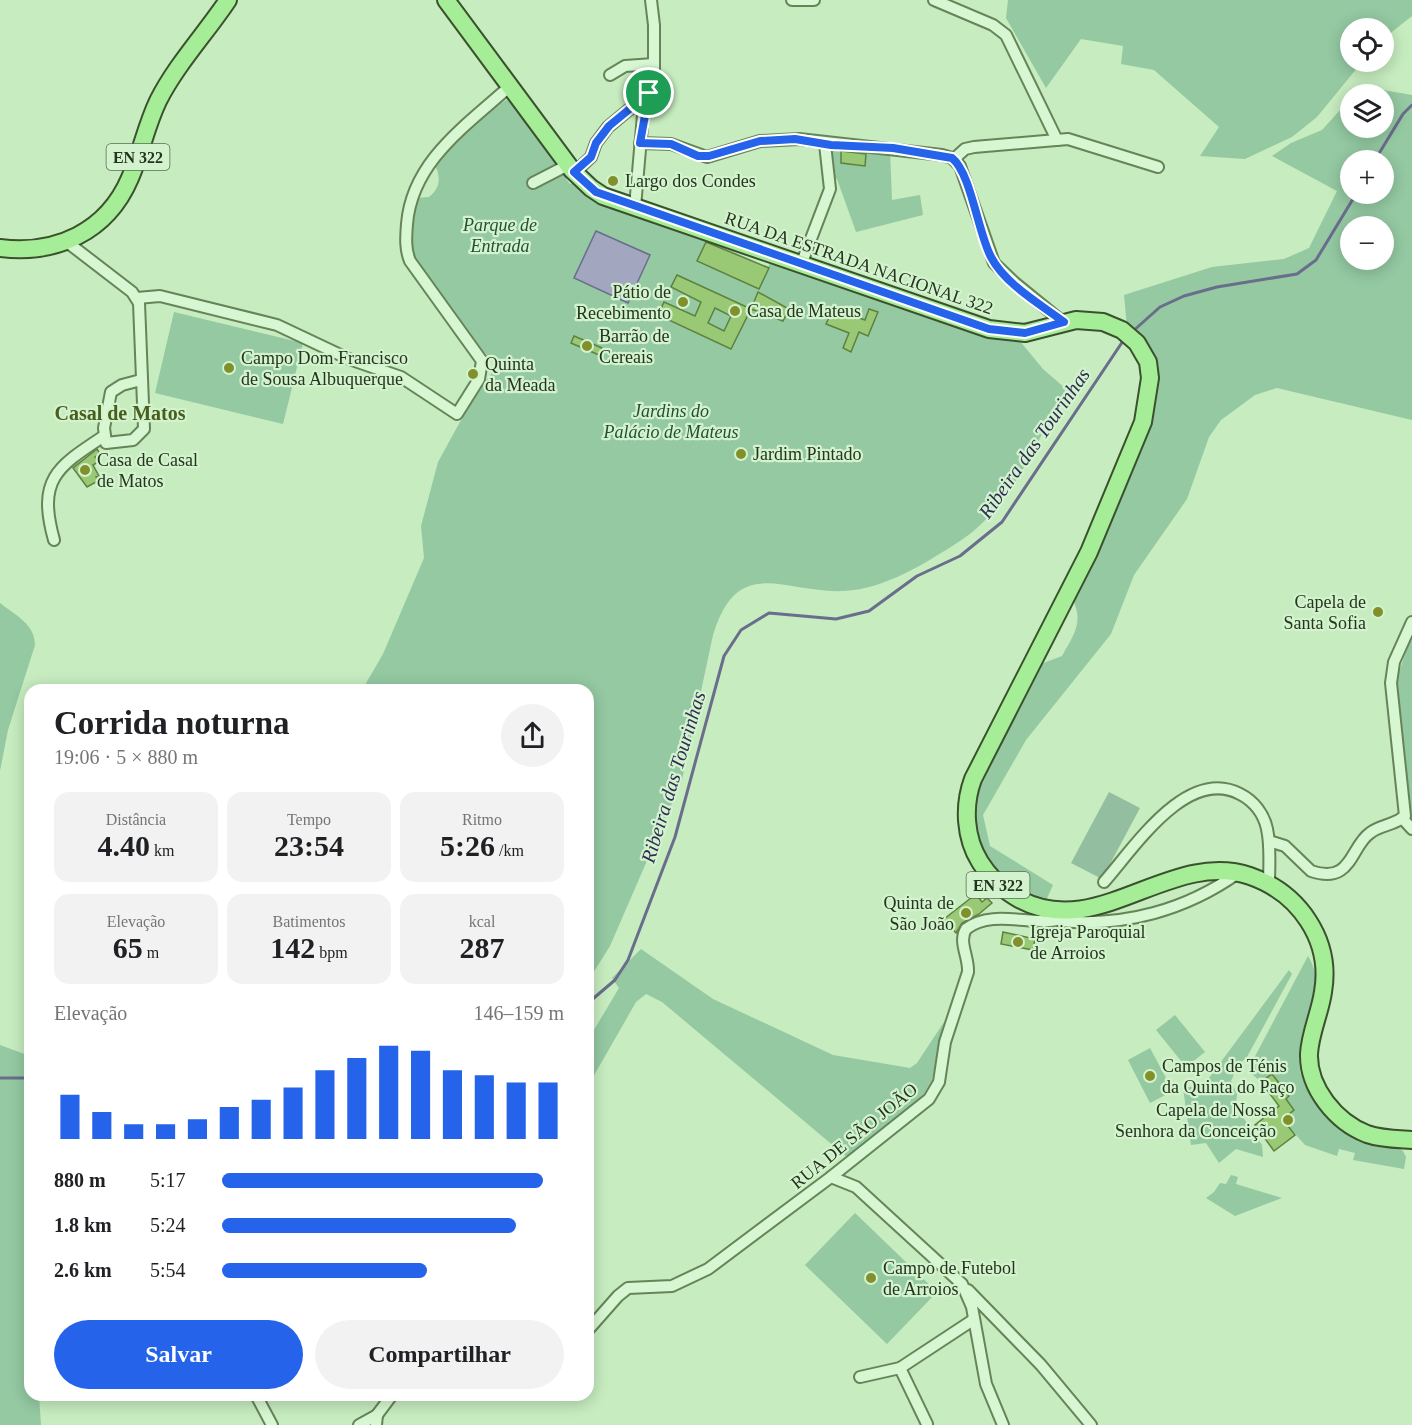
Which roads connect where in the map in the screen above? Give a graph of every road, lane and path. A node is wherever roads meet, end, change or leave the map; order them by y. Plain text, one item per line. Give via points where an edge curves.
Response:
1 (228, 0) edge
2 (447, 0) edge
3 (651, 0) edge
4 (792, 0) edge
5 (814, 0) edge
6 (934, 0) edge
7 (654, 63) junction
8 (610, 75) dead end
9 (510, 86) junction
10 (649, 93) junction
11 (1057, 140) junction
12 (640, 143) junction
13 (825, 144) junction
14 (954, 159) junction
15 (1158, 167) dead end
16 (571, 169) junction
17 (533, 183) dead end
18 (635, 207) junction
19 (67, 242) junction
20 (0, 248) edge
21 (801, 264) junction
22 (137, 298) junction
23 (1064, 322) junction
24 (141, 380) junction
25 (104, 436) junction
26 (54, 540) dead end
27 (1412, 622) edge
28 (1402, 818) junction
29 (1412, 829) edge
30 (1269, 841) junction
31 (1268, 858) junction
32 (1238, 873) junction
33 (1262, 881) junction
34 (1104, 882) dead end
35 (1076, 911) junction
36 (1052, 921) junction
37 (1412, 1140) edge
38 (848, 1164) junction
39 (831, 1177) junction
40 (856, 1187) junction
41 (962, 1284) junction
42 (974, 1320) junction
43 (594, 1323) edge
44 (900, 1368) junction
45 (860, 1377) dead end
46 (258, 1401) edge
47 (388, 1401) edge
48 (376, 1420) edge
49 (927, 1424) edge
50 (272, 1425) edge
51 (359, 1425) edge
52 (1003, 1425) edge
53 (1091, 1425) edge

1 - 19 main road, EN 322 via 159,99 130,178 116,202 95,225
2 - 9 main road, RUA DA ESTRADA NACIONAL 322 / EN 322
3 - 7 street
4 - 5 street
6 - 11 street via 993,25 1006,35
7 - 8 street via 625,66
7 - 10 street
9 - 16 main road, RUA DA ESTRADA NACIONAL 322 / EN 322
9 - 22 street via 430,161 416,185 408,215 406,248 411,261 482,361 479,379 457,414 401,377 349,359 277,325 162,297
10 - 12 street
10 - 16 street via 609,126 591,157
11 - 14 street via 974,147
11 - 15 street via 1076,141
12 - 13 street via 671,144 703,157 768,140 799,139
12 - 18 street
13 - 14 street via 893,148
13 - 21 street via 830,189
14 - 23 street via 994,263
16 - 17 street
16 - 18 main road, RUA DA ESTRADA NACIONAL 322 / EN 322 via 596,192
18 - 21 main road, RUA DA ESTRADA NACIONAL 322 / EN 322
19 - 20 main road, EN 322 via 39,249
19 - 22 street
21 - 23 main road, RUA DA ESTRADA NACIONAL 322 / EN 322 via 995,331 1025,333
22 - 24 street
23 - 35 main road, RUA DA ESTRADA NACIONAL 322 / EN 322 via 1098,321 1127,334 1142,350 1149,368 1149,396 1143,422 1076,580 975,775 967,805 973,848 999,885 1038,908
24 - 25 street via 111,392
24 - 25 street via 143,432 133,440 112,444 105,442
25 - 26 street via 65,462 51,484 48,506
27 - 28 street via 1394,662 1391,679 1406,810
28 - 29 street
28 - 30 street via 1369,833 1349,863 1331,873 1311,871 1285,846
30 - 31 street
30 - 34 street via 1264,820 1249,799 1230,790 1202,790 1162,816
31 - 33 street
31 - 33 street
32 - 33 main road, RUA DA ESTRADA NACIONAL 322 / EN 322
32 - 35 main road, RUA DA ESTRADA NACIONAL 322 / EN 322 via 1191,874
32 - 36 street via 1193,898 1133,919 1096,923
33 - 37 main road, RUA DA ESTRADA NACIONAL 322 / EN 322 via 1302,912 1321,949 1324,984 1309,1057 1317,1088 1335,1111 1360,1130
35 - 36 street, RUA DE SÃO JOÃO
36 - 38 street, RUA DE SÃO JOÃO via 991,919 966,929 962,939 968,972 945,1042 935,1091
38 - 39 street, RUA DE SÃO JOÃO
38 - 40 street
39 - 40 street
39 - 43 street, RUA DE SÃO JOÃO via 699,1274 672,1286 635,1286 622,1292
40 - 41 street
41 - 42 street
41 - 53 street via 1041,1365
42 - 44 street
42 - 52 street via 986,1384
44 - 45 street
44 - 49 street
46 - 50 street
47 - 48 street
48 - 51 street

